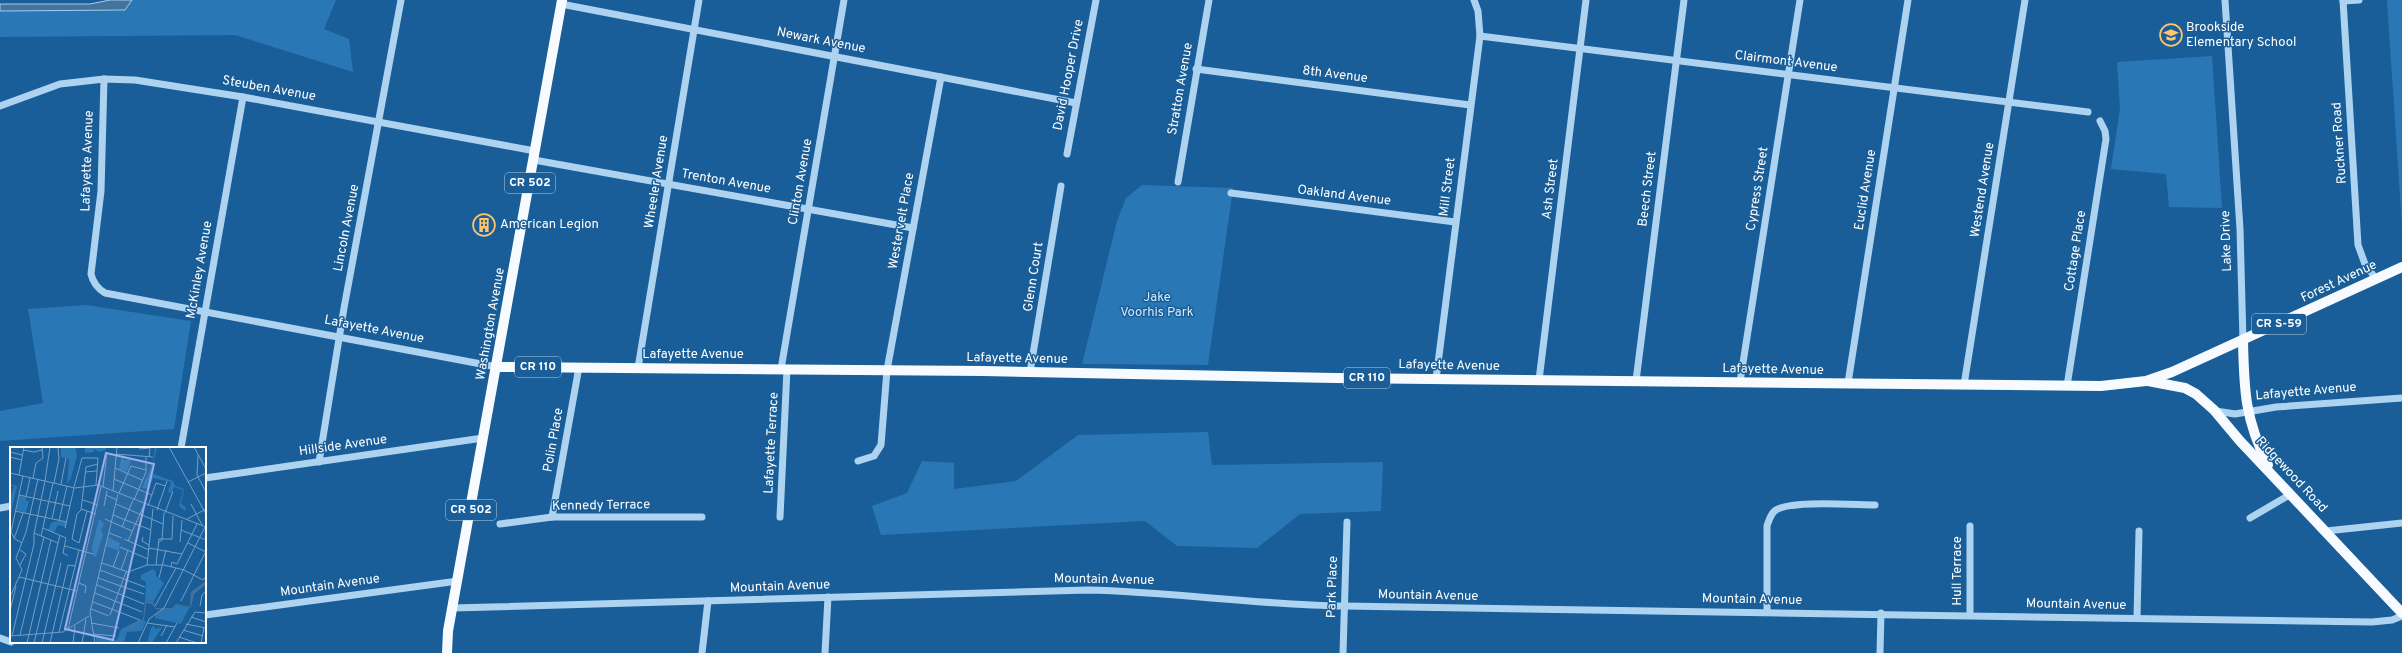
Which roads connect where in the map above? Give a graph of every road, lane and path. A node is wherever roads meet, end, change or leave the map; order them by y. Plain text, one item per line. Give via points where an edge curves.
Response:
1 (401, 0) edge
2 (699, 0) edge
3 (844, 0) edge
4 (1096, 0) edge
5 (1209, 0) edge
6 (1474, 0) edge
7 (1586, 0) edge
8 (1684, 0) edge
9 (1800, 0) edge
10 (1908, 0) edge
11 (2025, 0) edge
12 (2225, 0) edge
13 (2343, 0) edge
14 (2359, 0) edge
15 (562, 2) edge
16 (694, 29) junction
17 (1480, 36) junction
18 (1580, 49) junction
19 (834, 56) junction
20 (1676, 60) junction
21 (1196, 69) junction
22 (1788, 74) junction
23 (941, 77) junction
24 (104, 79) junction
25 (1895, 88) junction
26 (243, 97) junction
27 (2009, 102) junction
28 (1076, 103) junction
29 (1470, 105) junction
30 (0, 106) edge
31 (2088, 112) dead end
32 (379, 121) junction
33 (2100, 121) dead end
34 (1067, 154) dead end
35 (535, 155) junction
36 (1178, 182) dead end
37 (668, 184) junction
38 (1061, 186) dead end
39 (1231, 193) dead end
40 (808, 209) junction
41 (1455, 222) junction
42 (913, 228) junction
43 (2402, 267) edge
44 (2376, 279) junction
45 (205, 312) junction
46 (340, 336) junction
47 (2243, 340) junction
48 (496, 367) junction
49 (579, 367) junction
50 (638, 368) junction
51 (784, 369) junction
52 (887, 370) junction
53 (1030, 372) junction
54 (1436, 379) junction
55 (2150, 379) junction
56 (1540, 380) junction
57 (1636, 381) junction
58 (1740, 382) junction
59 (1848, 384) junction
60 (1964, 385) junction
61 (2067, 386) junction
62 (2402, 398) edge
63 (2214, 410) junction
64 (2247, 411) junction
65 (484, 438) junction
66 (181, 447) edge
67 (320, 462) junction
68 (858, 462) dead end
69 (2274, 475) junction
70 (206, 478) edge
71 (2291, 494) junction
72 (1875, 505) dead end
73 (10, 506) edge
74 (0, 508) edge
75 (552, 517) junction
76 (702, 517) dead end
77 (780, 517) dead end
78 (2250, 518) dead end
79 (1347, 522) dead end
80 (2402, 523) edge
81 (500, 524) dead end
82 (1970, 526) dead end
83 (2139, 531) dead end
84 (2326, 531) junction
85 (458, 581) junction
86 (828, 597) junction
87 (708, 601) junction
88 (1344, 606) junction
89 (453, 608) junction
90 (1767, 612) junction
91 (1881, 614) junction
92 (2402, 614) edge
93 (206, 615) edge
94 (1970, 615) junction
95 (2137, 618) junction
96 (0, 638) edge
97 (10, 642) edge
98 (447, 653) edge
99 (702, 653) edge
100 (825, 653) edge
101 (1343, 653) edge
102 (1880, 653) edge

1 - 32 street, Lincoln Avenue
2 - 16 street, Wheeler Avenue
3 - 19 street, Clinton Avenue
4 - 28 street, David Hooper Drive
5 - 21 street, Stratton Avenue
6 - 17 street, Mill Street via 1478,11
7 - 18 street, Ash Street
8 - 20 street, Beech Street
9 - 22 street, Cypress Street
10 - 25 street, Euclid Avenue
11 - 27 street, Westend Avenue
12 - 47 street, Lake Drive via 2240,229
13 - 14 street
13 - 44 street, Ruckner Road via 2358,245 2365,264
15 - 16 street, Newark Avenue
15 - 35 main road, Washington Avenue / CR 502
16 - 19 street, Newark Avenue
16 - 37 street, Wheeler Avenue
17 - 18 street, Clairmont Avenue
17 - 29 street, Mill Street
18 - 20 street, Clairmont Avenue
18 - 56 street, Ash Street
19 - 23 street, Newark Avenue
19 - 40 street, Clinton Avenue
20 - 22 street, Clairmont Avenue
20 - 57 street, Beech Street
21 - 29 street, 8th Avenue
21 - 36 street, Stratton Avenue
22 - 25 street, Clairmont Avenue
22 - 58 street, Cypress Street
23 - 28 street, Newark Avenue
23 - 42 street, Westervelt Place
24 - 26 street, Steuben Avenue via 166,84
24 - 30 street, Steuben Avenue via 60,84
24 - 45 street, Lafayette Avenue via 101,191 92,280 105,293
25 - 27 street, Clairmont Avenue
25 - 59 street, Euclid Avenue
26 - 32 street, Steuben Avenue
26 - 45 street, McKinley Avenue
27 - 31 street, Clairmont Avenue
27 - 60 street, Westend Avenue
28 - 34 street, David Hooper Drive
29 - 41 street, Mill Street
32 - 35 street, Steuben Avenue
32 - 46 street, Lincoln Avenue
33 - 61 street, Cottage Place via 2106,139
35 - 37 street, Trenton Avenue
35 - 48 main road, Washington Avenue / CR 502
37 - 40 street, Trenton Avenue
37 - 50 street, Wheeler Avenue
38 - 53 street, Glenn Court
39 - 41 street, Oakland Avenue
40 - 42 street, Trenton Avenue
40 - 51 street, Clinton Avenue
41 - 54 street, Mill Street
42 - 52 street, Westervelt Place
43 - 44 main road, Forest Avenue / CR S-59
44 - 47 main road, Forest Avenue / CR S-59
45 - 46 street, Lafayette Avenue
45 - 66 street, McKinley Avenue
46 - 48 street, Lafayette Avenue
46 - 67 street, Lincoln Avenue
47 - 55 main road, Forest Avenue / CR S-59
47 - 64 main road, Lake Drive
48 - 49 main road, Lafayette Avenue / CR 110
48 - 65 main road, Washington Avenue / CR 502
49 - 50 main road, Lafayette Avenue / CR 110
49 - 75 street, Polin Place
50 - 51 main road, Lafayette Avenue / CR 110
51 - 52 main road, Lafayette Avenue / CR 110
51 - 77 street, Lafayette Terrace
52 - 53 main road, Lafayette Avenue / CR 110
52 - 68 street, Westervelt Place via 881,445 874,456
53 - 54 main road, Lafayette Avenue / CR 110
54 - 56 main road, Lafayette Avenue / CR 110
55 - 61 main road, Lafayette Avenue / CR 110 via 2101,386
55 - 63 main road, Ridgewood Road / CR 110 via 2185,388
56 - 57 main road, Lafayette Avenue / CR 110
57 - 58 main road, Lafayette Avenue / CR 110
58 - 59 main road, Lafayette Avenue / CR 110
59 - 60 main road, Lafayette Avenue / CR 110
60 - 61 main road, Lafayette Avenue / CR 110
62 - 64 street, Lafayette Avenue
63 - 64 street, Lafayette Avenue via 2228,415
63 - 69 main road, Ridgewood Road / CR 110
64 - 69 main road, Lake Drive via 2257,442
65 - 67 street, Hillside Avenue
65 - 85 main road, Washington Avenue / CR 502
67 - 70 street, Hillside Avenue
69 - 71 main road, Ridgewood Road / CR 110
71 - 78 street
71 - 84 main road, Ridgewood Road / CR 110
72 - 90 street via 1796,505 1776,510 1767,526
73 - 74 street
75 - 76 street, Kennedy Terrace
75 - 81 street, Kennedy Terrace
79 - 88 street, Park Place
80 - 84 street
82 - 94 street, Hull Terrace
83 - 95 street
84 - 92 main road, Ridgewood Road / CR 110
85 - 89 main road, Washington Avenue / CR 502
85 - 93 street, Mountain Avenue
86 - 87 street, Mountain Avenue
86 - 88 street, Mountain Avenue via 1119,591 1252,602
86 - 100 street
87 - 89 street, Mountain Avenue
87 - 99 street
88 - 90 street, Mountain Avenue
88 - 101 street, Park Place
89 - 98 main road, Washington Avenue / CR 502
90 - 91 street, Mountain Avenue
91 - 94 street, Mountain Avenue
91 - 102 street
92 - 95 street, Mountain Avenue via 2392,620 2372,622
94 - 95 street, Mountain Avenue
96 - 97 street

